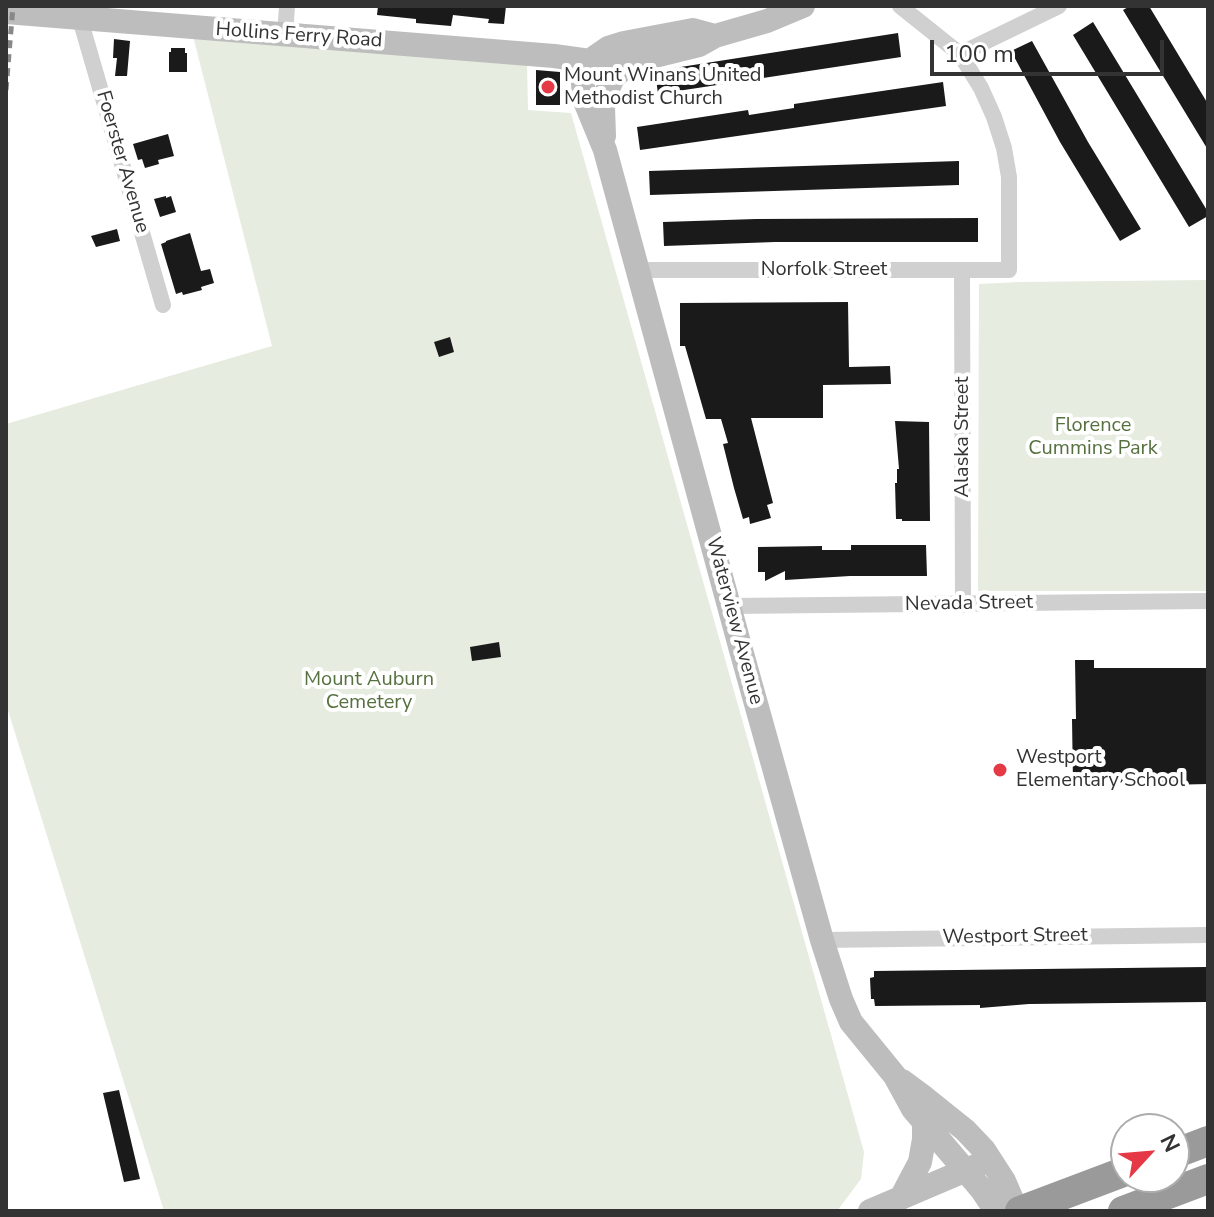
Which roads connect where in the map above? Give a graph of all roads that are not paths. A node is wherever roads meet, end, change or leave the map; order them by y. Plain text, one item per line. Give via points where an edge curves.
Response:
1 (287, 6) edge
2 (803, 6) edge
3 (900, 6) edge
4 (1059, 6) edge
5 (6, 12) edge
6 (80, 19) junction
7 (285, 35) junction
8 (715, 36) junction
9 (960, 54) junction
10 (592, 61) junction
11 (622, 70) junction
12 (605, 150) junction
13 (639, 270) junction
14 (962, 270) junction
15 (163, 305) dead end
16 (1208, 601) edge
17 (963, 605) junction
18 (730, 606) junction
19 (1208, 935) edge
20 (822, 940) junction
21 (895, 1076) junction
22 (924, 1123) junction
23 (994, 1164) junction
24 (969, 1174) junction
25 (1110, 1177) edge
26 (1208, 1179) edge
27 (901, 1198) junction
28 (1135, 1208) edge
29 (870, 1211) edge
30 (996, 1211) edge
31 (1018, 1211) edge

1 - 7 street
2 - 8 street, Hollins Ferry Road
3 - 9 street
4 - 9 street
5 - 6 street, Hollins Ferry Road
6 - 7 street, Hollins Ferry Road
6 - 15 street, Foerster Avenue
7 - 10 street, Hollins Ferry Road
8 - 10 street, Hollins Ferry Road via 693,30 624,43
8 - 11 street, Hollins Ferry Road
9 - 14 street, Norfolk Street via 994,117 1004,148 1010,201 1009,270
10 - 11 street, Hollins Ferry Road
10 - 12 street, Waterview Avenue via 583,94
11 - 12 street, Waterview Avenue via 604,100
12 - 13 street, Waterview Avenue
13 - 14 street, Norfolk Street
13 - 18 street, Waterview Avenue
14 - 17 street, Alaska Street
16 - 17 street, Nevada Street
17 - 18 street, Nevada Street
18 - 20 street, Waterview Avenue
19 - 20 street, Westport Street
20 - 21 street, Waterview Avenue via 851,1022
21 - 22 street, Waterview Avenue
21 - 23 street, Waterview Avenue via 965,1130
22 - 24 street, Waterview Avenue
22 - 27 street via 920,1162
23 - 24 street
23 - 31 street, Waterview Avenue
24 - 27 street
24 - 30 street, Waterview Avenue
25 - 31 highway
26 - 28 highway
27 - 29 street

